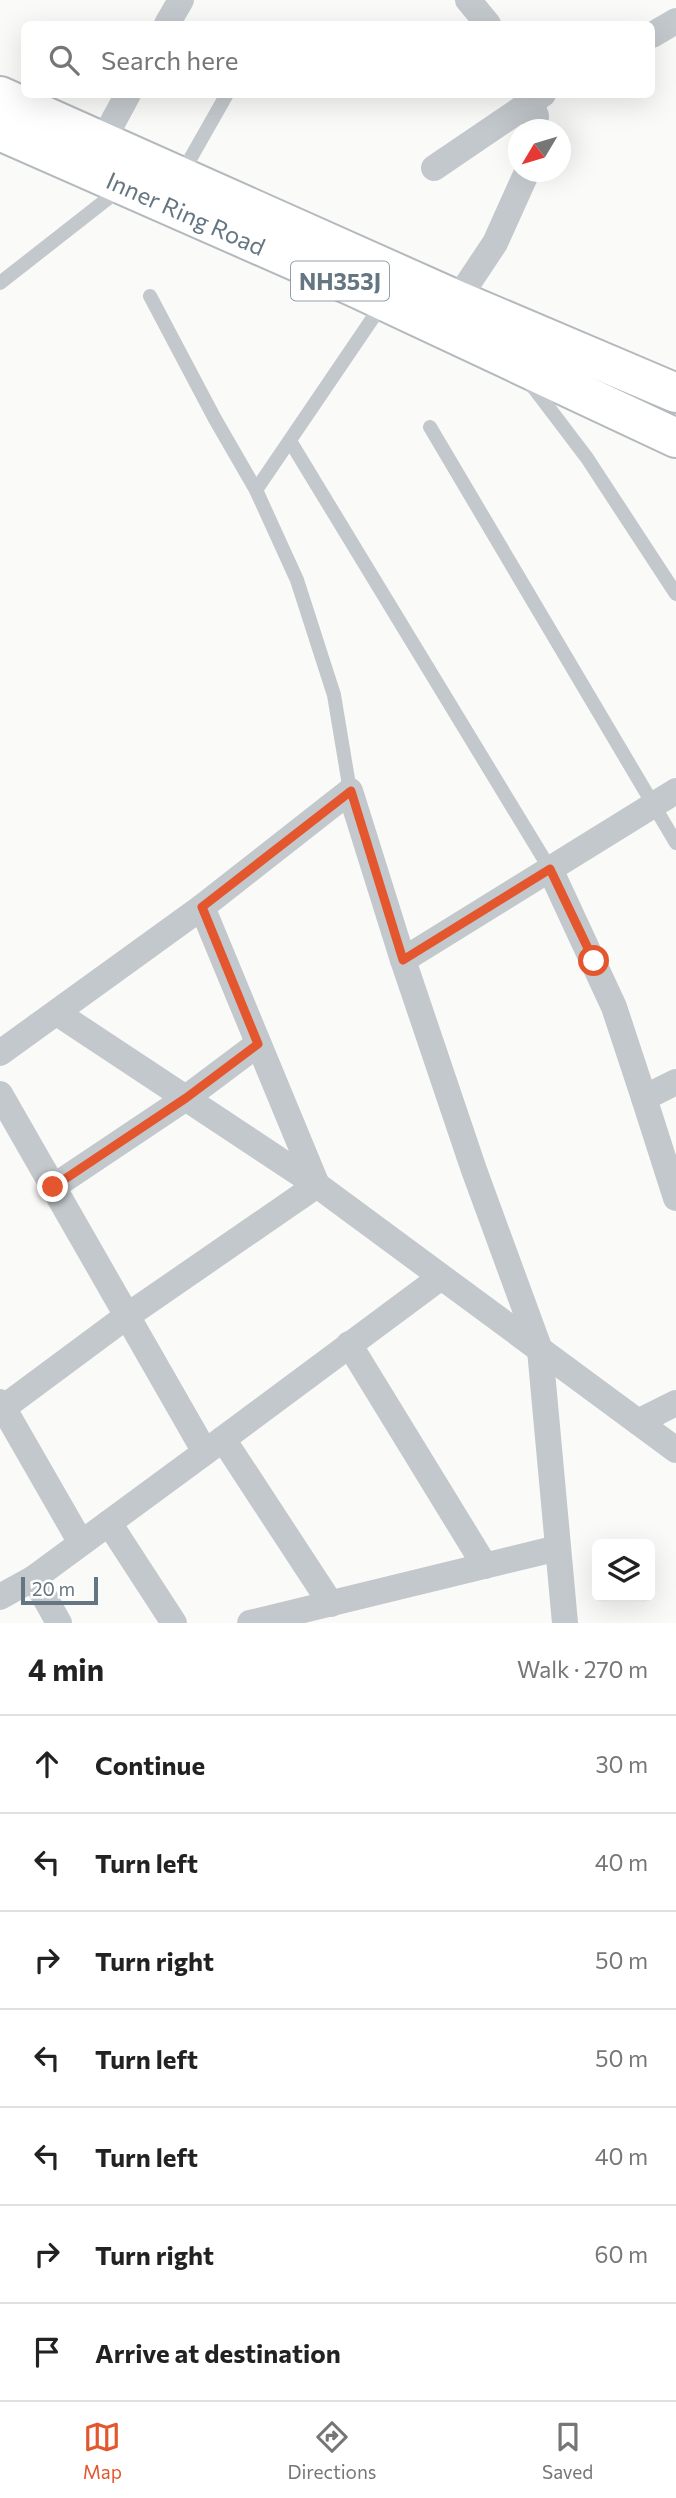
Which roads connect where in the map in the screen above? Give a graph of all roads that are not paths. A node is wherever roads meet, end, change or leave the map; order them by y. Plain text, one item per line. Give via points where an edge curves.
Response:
1 (181, 0) edge
2 (468, 0) edge
3 (169, 21) edge
4 (486, 21) edge
5 (676, 21) edge
6 (655, 32) edge
7 (0, 96) edge
8 (126, 98) edge
9 (225, 98) edge
10 (532, 98) edge
11 (533, 98) edge
12 (536, 119) edge
13 (0, 131) edge
14 (102, 142) junction
15 (434, 168) dead end
16 (180, 176) junction
17 (522, 182) edge
18 (124, 186) junction
19 (0, 283) edge
20 (150, 296) dead end
21 (457, 300) junction
22 (384, 301) junction
23 (513, 362) junction
24 (676, 393) edge
25 (430, 427) dead end
26 (676, 438) edge
27 (289, 441) junction
28 (256, 490) junction
29 (676, 594) edge
30 (351, 791) junction
31 (676, 791) edge
32 (653, 805) junction
33 (676, 843) edge
34 (550, 869) junction
35 (202, 907) junction
36 (403, 960) junction
37 (57, 1013) junction
38 (258, 1044) junction
39 (0, 1053) edge
40 (676, 1082) edge
41 (0, 1094) edge
42 (186, 1098) junction
43 (644, 1098) junction
44 (317, 1185) junction
45 (53, 1187) junction
46 (676, 1198) edge
47 (441, 1276) junction
48 (127, 1316) junction
49 (349, 1345) junction
50 (540, 1350) junction
51 (676, 1403) edge
52 (1, 1405) edge
53 (638, 1422) junction
54 (214, 1445) junction
55 (676, 1450) edge
56 (109, 1522) junction
57 (81, 1543) junction
58 (558, 1548) junction
59 (485, 1566) junction
60 (34, 1578) junction
61 (0, 1597) edge
62 (331, 1604) junction
63 (59, 1623) edge
64 (173, 1623) edge
65 (250, 1623) edge
66 (565, 1623) edge

1 - 3 street
2 - 4 street
5 - 6 street
7 - 14 highway, NH353J
8 - 14 street
9 - 16 lane
10 - 15 street
11 - 12 street
13 - 18 highway, Inner Ring Road / NH353J
14 - 16 highway, NH353J
16 - 21 highway, NH353J
17 - 21 street via 495,243
18 - 19 lane
18 - 22 highway, Inner Ring Road / NH353J
20 - 28 lane
21 - 24 highway, NH353J
22 - 23 highway, Inner Ring Road / NH353J
22 - 27 lane
23 - 26 highway, Inner Ring Road / NH353J
23 - 29 lane via 587,458
25 - 32 lane
27 - 28 lane
27 - 34 lane
28 - 30 lane via 297,580 334,695
30 - 35 street
30 - 36 street
31 - 32 street
32 - 33 lane
32 - 34 street
34 - 36 street
34 - 43 street via 614,1007
35 - 37 street
35 - 38 street
36 - 50 street
37 - 39 street
37 - 42 street
38 - 42 street
38 - 44 street
40 - 43 street
41 - 45 street
42 - 44 street
42 - 45 street
43 - 46 street
44 - 47 street
44 - 48 street
45 - 48 street
47 - 49 street
47 - 50 street
48 - 52 street
48 - 54 street
49 - 54 street
49 - 59 street
50 - 53 street
50 - 58 street
51 - 53 street
52 - 57 street
53 - 55 street
54 - 56 street
54 - 62 street
56 - 57 street
56 - 64 street
57 - 60 street
58 - 59 street
58 - 66 street
59 - 62 street
60 - 61 street
60 - 63 street
62 - 65 street

